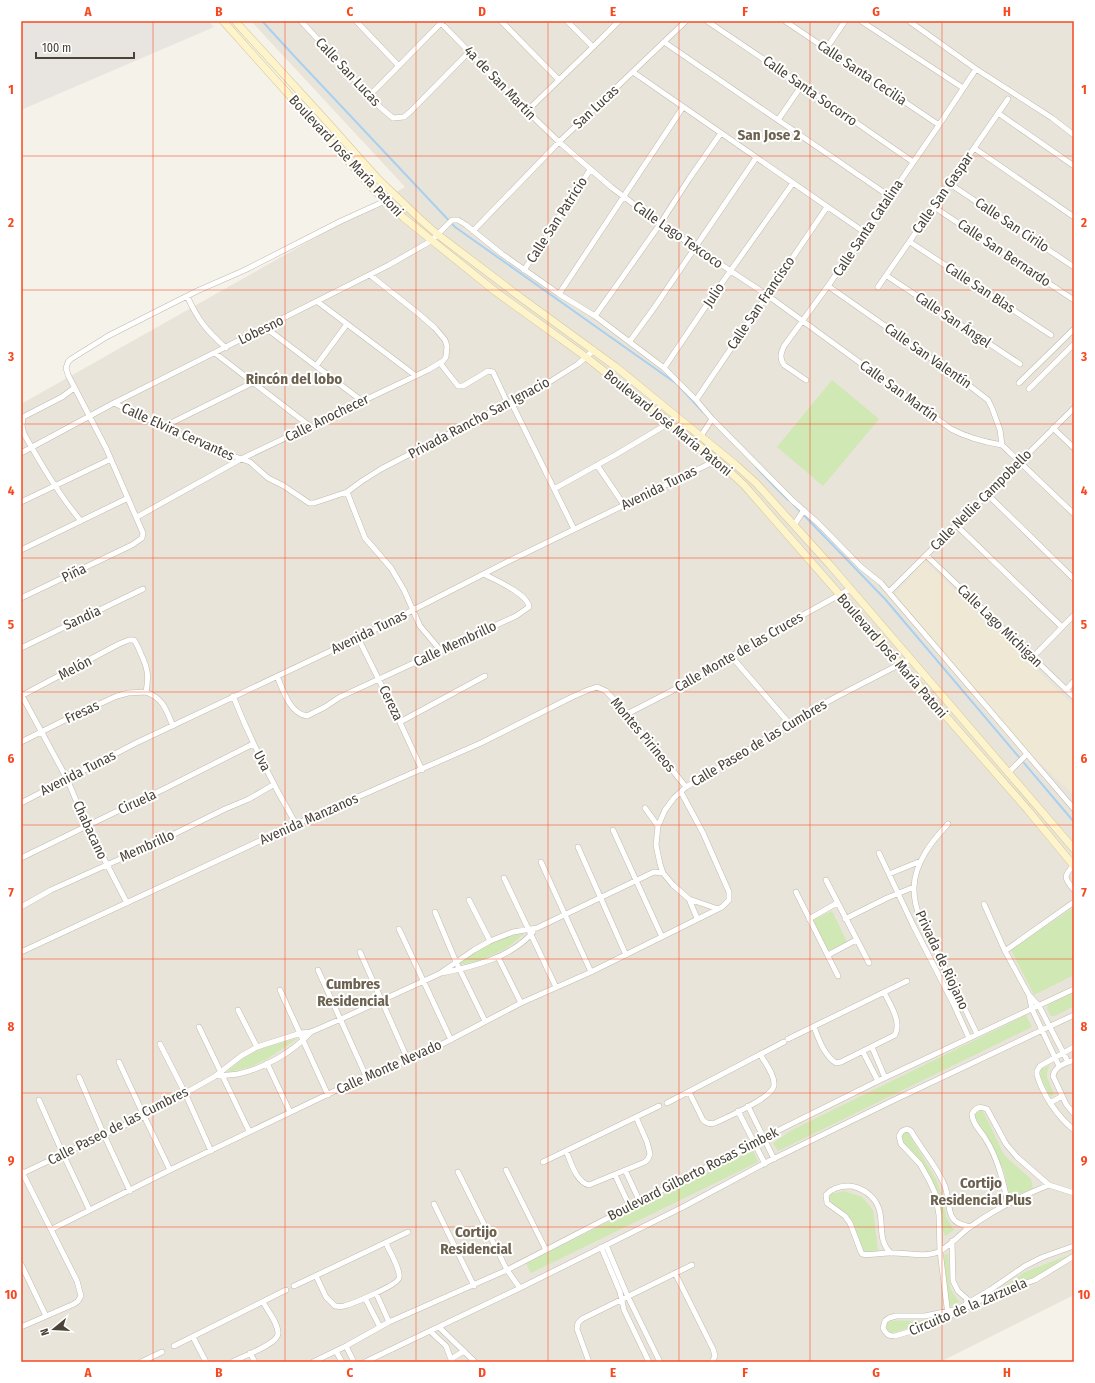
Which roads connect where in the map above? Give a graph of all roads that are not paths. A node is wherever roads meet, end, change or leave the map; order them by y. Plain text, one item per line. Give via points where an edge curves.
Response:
1 (224, 21) edge
2 (235, 21) edge
3 (301, 21) edge
4 (356, 21) edge
5 (501, 21) edge
6 (567, 21) edge
7 (619, 21) edge
8 (686, 21) edge
9 (707, 21) edge
10 (785, 21) edge
11 (845, 21) edge
12 (861, 21) edge
13 (909, 21) edge
14 (442, 22) edge
15 (664, 42) junction
16 (593, 47) junction
17 (826, 49) junction
18 (469, 52) junction
19 (399, 66) junction
20 (976, 68) junction
21 (633, 72) junction
22 (559, 80) junction
23 (802, 85) junction
24 (963, 88) junction
25 (370, 96) junction
26 (1008, 99) dead end
27 (683, 107) junction
28 (527, 111) junction
29 (998, 114) junction
30 (778, 120) junction
31 (939, 125) junction
32 (721, 133) junction
33 (1074, 135) edge
34 (559, 142) junction
35 (974, 148) junction
36 (756, 158) junction
37 (913, 162) junction
38 (1074, 166) edge
39 (590, 170) junction
40 (793, 183) junction
41 (950, 184) junction
42 (889, 196) junction
43 (624, 197) junction
44 (385, 201) junction
45 (828, 207) junction
46 (934, 207) junction
47 (1074, 217) edge
48 (660, 224) junction
49 (472, 231) junction
50 (864, 232) junction
51 (437, 234) junction
52 (431, 241) junction
53 (910, 242) junction
54 (696, 248) junction
55 (1074, 267) edge
56 (524, 270) junction
57 (730, 271) junction
58 (370, 275) junction
59 (887, 276) junction
60 (828, 286) junction
61 (878, 287) dead end
62 (560, 294) junction
63 (767, 295) junction
64 (187, 296) junction
65 (1074, 300) edge
66 (318, 302) junction
67 (595, 316) junction
68 (803, 322) junction
69 (347, 324) junction
70 (266, 328) junction
71 (1074, 329) edge
72 (1051, 335) dead end
73 (630, 341) junction
74 (1074, 344) edge
75 (226, 348) junction
76 (594, 350) junction
77 (215, 353) junction
78 (586, 357) junction
79 (440, 363) junction
80 (1020, 364) dead end
81 (316, 366) junction
82 (664, 368) junction
83 (624, 374) junction
84 (416, 376) junction
85 (806, 380) dead end
86 (254, 382) junction
87 (617, 382) junction
88 (1020, 383) dead end
89 (74, 388) junction
90 (1029, 390) dead end
91 (696, 400) junction
92 (362, 401) junction
93 (510, 403) junction
94 (114, 404) junction
95 (1074, 408) edge
96 (91, 417) junction
97 (22, 418) edge
98 (712, 420) junction
99 (669, 423) junction
100 (163, 427) junction
101 (311, 427) junction
102 (1053, 428) junction
103 (701, 436) junction
104 (1002, 445) junction
105 (32, 448) junction
106 (1074, 448) edge
107 (21, 453) edge
108 (111, 459) junction
109 (241, 459) junction
110 (717, 460) junction
111 (1020, 462) junction
112 (597, 465) junction
113 (55, 486) junction
114 (554, 489) junction
115 (347, 492) junction
116 (987, 494) junction
117 (128, 498) junction
118 (21, 502) edge
119 (624, 505) junction
120 (804, 510) junction
121 (1074, 514) edge
122 (137, 517) junction
123 (81, 521) junction
124 (794, 524) junction
125 (956, 525) junction
126 (574, 529) junction
127 (21, 550) edge
128 (926, 555) junction
129 (484, 574) junction
130 (1074, 579) edge
131 (143, 589) dead end
132 (850, 589) junction
133 (889, 592) junction
134 (839, 595) junction
135 (21, 598) edge
136 (413, 611) junction
137 (1074, 615) edge
138 (1062, 627) junction
139 (358, 638) junction
140 (21, 648) edge
141 (441, 651) junction
142 (731, 656) junction
143 (1032, 658) junction
144 (910, 659) junction
145 (901, 664) junction
146 (277, 676) junction
147 (484, 676) dead end
148 (379, 680) junction
149 (1074, 681) edge
150 (597, 687) joint
151 (1066, 690) junction
152 (146, 692) junction
153 (21, 695) edge
154 (233, 696) junction
155 (1074, 697) edge
156 (627, 714) junction
157 (400, 722) junction
158 (789, 723) junction
159 (173, 726) junction
160 (41, 732) junction
161 (21, 742) edge
162 (253, 744) junction
163 (1025, 756) junction
164 (422, 770) junction
165 (1009, 772) junction
166 (67, 779) junction
167 (273, 785) junction
168 (686, 787) junction
169 (681, 792) junction
170 (21, 803) edge
171 (645, 808) dead end
172 (1074, 809) edge
173 (296, 824) junction
174 (948, 824) dead end
175 (87, 826) junction
176 (658, 826) junction
177 (613, 830) dead end
178 (578, 847) dead end
179 (1074, 849) edge
180 (879, 853) dead end
181 (21, 858) edge
182 (921, 861) junction
183 (540, 862) dead end
184 (106, 864) junction
185 (660, 864) junction
186 (1074, 866) edge
187 (654, 872) junction
188 (663, 873) junction
189 (889, 874) junction
190 (504, 878) dead end
191 (826, 880) dead end
192 (636, 881) junction
193 (914, 887) junction
194 (1074, 890) edge
195 (796, 892) dead end
196 (898, 893) junction
197 (600, 898) junction
198 (689, 899) junction
199 (470, 900) dead end
200 (1074, 902) edge
201 (127, 903) junction
202 (837, 903) junction
203 (984, 904) dead end
204 (21, 907) edge
205 (718, 909) junction
206 (435, 912) dead end
207 (565, 915) junction
208 (697, 918) junction
209 (809, 918) junction
210 (845, 919) junction
211 (399, 929) dead end
212 (530, 931) junction
213 (662, 937) junction
214 (856, 940) junction
215 (490, 941) junction
216 (1005, 951) junction
217 (21, 952) edge
218 (360, 952) dead end
219 (626, 955) junction
220 (828, 955) junction
221 (938, 955) junction
222 (498, 957) junction
223 (930, 959) junction
224 (456, 962) junction
225 (869, 964) dead end
226 (460, 969) junction
227 (318, 970) dead end
228 (592, 972) junction
229 (439, 974) junction
230 (838, 976) dead end
231 (423, 981) junction
232 (907, 981) dead end
233 (556, 987) junction
234 (1074, 989) edge
235 (280, 990) dead end
236 (884, 992) junction
237 (1029, 995) junction
238 (961, 999) junction
239 (381, 1001) junction
240 (520, 1003) junction
241 (953, 1003) junction
242 (1039, 1006) junction
243 (1032, 1009) junction
244 (238, 1010) dead end
245 (1074, 1015) edge
246 (341, 1020) junction
247 (485, 1021) junction
248 (199, 1027) dead end
249 (814, 1027) junction
250 (1051, 1027) junction
251 (1043, 1031) junction
252 (311, 1032) junction
253 (301, 1033) junction
254 (977, 1034) junction
255 (969, 1038) junction
256 (451, 1040) junction
257 (304, 1041) junction
258 (160, 1044) dead end
259 (258, 1047) junction
260 (872, 1047) junction
261 (1074, 1047) edge
262 (863, 1052) junction
263 (1064, 1052) junction
264 (760, 1054) junction
265 (1055, 1057) junction
266 (408, 1060) junction
267 (1074, 1060) edge
268 (119, 1062) dead end
269 (1068, 1062) junction
270 (267, 1063) junction
271 (1059, 1066) junction
272 (221, 1074) junction
273 (366, 1076) junction
274 (79, 1077) dead end
275 (885, 1078) junction
276 (878, 1082) junction
277 (689, 1092) junction
278 (185, 1093) junction
279 (328, 1095) junction
280 (1062, 1096) junction
281 (39, 1100) dead end
282 (667, 1102) dead end
283 (1050, 1103) junction
284 (659, 1106) dead end
285 (748, 1106) junction
286 (738, 1111) junction
287 (290, 1112) junction
288 (1074, 1114) edge
289 (144, 1116) junction
290 (636, 1117) junction
291 (1074, 1130) edge
292 (249, 1131) junction
293 (104, 1135) junction
294 (763, 1138) junction
295 (754, 1143) junction
296 (211, 1151) junction
297 (566, 1151) junction
298 (63, 1154) junction
299 (774, 1159) junction
300 (543, 1162) dead end
301 (765, 1164) junction
302 (170, 1170) junction
303 (506, 1170) dead end
304 (625, 1170) junction
305 (22, 1172) edge
306 (458, 1172) dead end
307 (615, 1175) junction
308 (1049, 1185) junction
309 (130, 1190) junction
310 (1074, 1193) edge
311 (640, 1202) junction
312 (434, 1204) dead end
313 (1008, 1204) junction
314 (630, 1207) junction
315 (89, 1209) junction
316 (970, 1227) junction
317 (52, 1229) junction
318 (408, 1232) dead end
319 (952, 1241) junction
320 (386, 1243) junction
321 (603, 1246) junction
322 (1074, 1246) edge
323 (546, 1250) junction
324 (940, 1251) junction
325 (891, 1253) junction
326 (1074, 1256) edge
327 (21, 1264) edge
328 (692, 1265) dead end
329 (507, 1270) junction
330 (675, 1274) junction
331 (316, 1276) junction
332 (294, 1286) dead end
333 (474, 1286) junction
334 (520, 1288) junction
335 (286, 1290) dead end
336 (376, 1293) junction
337 (628, 1297) junction
338 (365, 1298) junction
339 (621, 1300) junction
340 (263, 1302) junction
341 (965, 1307) junction
342 (948, 1315) junction
343 (46, 1316) junction
344 (389, 1322) junction
345 (21, 1327) edge
346 (439, 1327) junction
347 (380, 1328) junction
348 (430, 1331) junction
349 (193, 1337) junction
350 (174, 1346) dead end
351 (346, 1346) junction
352 (336, 1351) junction
353 (464, 1351) junction
354 (162, 1352) dead end
355 (250, 1353) junction
356 (243, 1360) edge
357 (451, 1361) edge
358 (142, 1362) edge
359 (206, 1362) edge
360 (232, 1362) edge
361 (255, 1362) edge
362 (313, 1362) edge
363 (342, 1362) edge
364 (354, 1362) edge
365 (365, 1362) edge
366 (476, 1362) edge
367 (589, 1362) edge
368 (649, 1362) edge
369 (660, 1362) edge
370 (712, 1362) edge

1 - 44 main road, Boulevard José María Patoni
2 - 51 main road, Boulevard José María Patoni via 378,180
3 - 25 street, Calle San Lucas
4 - 19 street
5 - 22 street
6 - 16 street
7 - 16 street
8 - 15 street
9 - 23 street, Calle Santa Socorro
10 - 17 street, Calle Santa Cecilia
11 - 17 street
12 - 24 street
13 - 20 street
14 - 18 street, 4a de San Martín
14 - 19 street
15 - 21 street
15 - 30 street
16 - 22 street
17 - 31 street, Calle Santa Cecilia
18 - 25 street, Calle San Lucas via 404,117 398,119 388,115
18 - 28 street, 4a de San Martín
19 - 25 street
20 - 24 street, Calle Santa Catalina
20 - 33 street
21 - 27 street
21 - 34 street, San Lucas
22 - 28 street
23 - 30 street
23 - 37 street, Calle Santa Socorro
24 - 31 street, Calle Santa Catalina
26 - 29 street, Calle San Gaspar
27 - 32 street
27 - 43 street
28 - 34 street, 4a de San Martín
29 - 35 street, Calle San Gaspar
29 - 38 street
30 - 42 street
31 - 37 street, Calle Santa Catalina
32 - 36 street
32 - 48 street
34 - 39 street, Calle Lago Texcoco
34 - 49 street, San Lucas
35 - 41 street, Calle San Gaspar
35 - 47 street
36 - 40 street
36 - 54 street
37 - 42 street, Calle Santa Catalina
39 - 43 street, Calle Lago Texcoco
39 - 56 street, Calle San Patricio
40 - 45 street
40 - 57 street, Julio
41 - 46 street, Calle San Gaspar
41 - 55 street, Calle San Cirilo
42 - 50 street, Calle Santa Catalina
43 - 48 street, Calle Lago Texcoco
43 - 62 street
44 - 52 main road, Boulevard José María Patoni
44 - 64 street
45 - 50 street
45 - 63 street, Calle San Francisco
46 - 53 street, Calle San Gaspar
46 - 65 street, Calle San Bernardo
48 - 54 street, Calle Lago Texcoco
48 - 67 street
49 - 51 street, Lobesno via 458,220 452,220
49 - 56 street
50 - 60 street, Calle Santa Catalina
51 - 52 street, Lobesno
51 - 76 main road, Boulevard José María Patoni via 520,298
52 - 58 street, Lobesno
52 - 78 main road, Boulevard José María Patoni via 529,317
53 - 59 street, Calle San Gaspar
53 - 72 street, Calle San Blas
54 - 57 street, Calle Lago Texcoco
54 - 73 street
56 - 62 street
57 - 63 street, Calle Lago Texcoco
57 - 82 street, Julio
58 - 66 street, Lobesno
58 - 79 street via 442,336 447,352
59 - 61 street, Calle San Gaspar
59 - 80 street, Calle San Ángel
60 - 68 street, Calle Santa Catalina
60 - 104 street, Calle San Valentín via 988,400 1000,430
62 - 67 street
63 - 68 street, Calle Lago Texcoco
63 - 91 street, Calle San Francisco
64 - 75 street via 206,330
64 - 89 street, Piña via 108,336 71,359 66,368
66 - 69 street
66 - 70 street, Lobesno
67 - 73 street
68 - 85 street, Calle Santa Catalina via 784,346 781,359 784,365
68 - 104 street, Calle San Martín via 951,429 963,436
69 - 81 street
69 - 84 street
70 - 75 street, Lobesno
70 - 81 street
71 - 88 street
73 - 82 street
74 - 90 street
75 - 77 street, Lobesno
76 - 78 street, Privada Rancho San Ignacio
76 - 83 main road, Boulevard José María Patoni
77 - 86 street
77 - 94 street, Lobesno
78 - 87 main road, Boulevard José María Patoni
78 - 93 street, Privada Rancho San Ignacio
79 - 84 street, Calle Anochecer
79 - 93 street via 458,386 463,386 488,371 493,372
81 - 92 street
82 - 91 street
83 - 87 main road
83 - 103 main road, Boulevard José María Patoni
84 - 92 street, Calle Anochecer
86 - 100 street
86 - 101 street
87 - 99 main road, Boulevard José María Patoni
89 - 96 street, Piña
89 - 97 street
91 - 98 street
92 - 101 street, Calle Anochecer
93 - 114 street
93 - 115 street, Privada Rancho San Ignacio via 409,454
94 - 96 street, Lobesno
94 - 100 street, Calle Elvira Cervantes
95 - 102 street, Calle Nellie Campobello
96 - 105 street, Lobesno
96 - 108 street, Piña
97 - 105 street via 23,431
98 - 103 street
98 - 120 street
99 - 110 main road, Boulevard José María Patoni
99 - 112 street
100 - 109 street, Calle Elvira Cervantes via 204,446
101 - 109 street, Calle Anochecer
102 - 106 street
102 - 111 street, Calle Nellie Campobello
103 - 124 main road, Boulevard José María Patoni via 751,478
104 - 111 street
105 - 107 street, Lobesno
105 - 113 street
108 - 113 street
108 - 117 street, Piña
109 - 115 street, Calle Elvira Cervantes via 250,462 268,478 309,503
109 - 122 street, Calle Anochecer
110 - 119 street, Avenida Tunas
110 - 134 main road, Boulevard José María Patoni via 760,502
111 - 116 street, Calle Nellie Campobello
111 - 121 street
112 - 114 street
112 - 119 street
113 - 118 street
113 - 123 street
114 - 126 street
115 - 136 street via 365,538 391,568
116 - 125 street, Calle Nellie Campobello
116 - 130 street
117 - 122 street, Piña
117 - 123 street
119 - 126 street, Avenida Tunas
120 - 124 street
120 - 133 street
122 - 135 street, Piña via 143,533 138,542
123 - 127 street
124 - 132 main road, Boulevard José María Patoni
125 - 128 street, Calle Nellie Campobello
125 - 138 street
126 - 129 street, Avenida Tunas
128 - 133 street, Calle Nellie Campobello
128 - 143 street, Calle Lago Michigan
129 - 136 street, Avenida Tunas
129 - 141 street, Calle Membrillo via 519,594 528,601 529,607 516,616
131 - 140 street, Sandia
132 - 134 street, Calle Monte de las Cruces
132 - 144 main road, Boulevard José María Patoni
133 - 163 street
134 - 142 street, Calle Monte de las Cruces
134 - 145 main road, Boulevard José María Patoni
136 - 139 street, Avenida Tunas
136 - 141 street via 422,630
137 - 138 street
138 - 143 street
139 - 146 street, Avenida Tunas
139 - 148 street, Cereza
141 - 148 street, Calle Membrillo
142 - 156 street, Calle Monte de las Cruces via 693,680
142 - 158 street
143 - 151 street, Calle Lago Michigan
144 - 145 street, Calle Paseo de las Cumbres
144 - 165 main road, Boulevard José María Patoni
145 - 158 street, Calle Paseo de las Cumbres
145 - 186 main road, Boulevard José María Patoni
146 - 148 street via 294,709 298,714 307,716 340,697
146 - 154 street, Avenida Tunas
147 - 157 street
148 - 157 street, Cereza
149 - 151 street
150 - 156 street, Montes Pirineos via 606,691
150 - 164 street, Avenida Manzanos
151 - 155 street, Calle Lago Michigan
152 - 153 street, Melón via 147,666 136,641 129,640
152 - 159 street via 162,702
152 - 160 street, Fresas via 117,696
153 - 160 street, Chabacano
154 - 159 street, Avenida Tunas
154 - 162 street, Uva
156 - 168 street, Montes Pirineos
157 - 164 street, Cereza
158 - 168 street, Calle Paseo de las Cumbres
159 - 166 street, Avenida Tunas
160 - 161 street, Fresas
160 - 166 street, Chabacano
162 - 167 street, Uva
162 - 175 street, Ciruela
163 - 165 street
163 - 172 street
164 - 173 street, Avenida Manzanos
165 - 179 main road, Boulevard José María Patoni
166 - 170 street, Avenida Tunas
166 - 175 street, Chabacano
167 - 173 street, Uva
167 - 184 street, Membrillo via 249,799
168 - 169 street, Calle Paseo de las Cumbres
169 - 176 street, Calle Paseo de las Cumbres via 664,810
169 - 205 street, Calle Monte Nevado via 703,833 727,888 729,900
171 - 176 street
173 - 201 street, Avenida Manzanos
174 - 182 street, Privada de Riojano via 935,838
175 - 181 street, Ciruela
175 - 184 street, Chabacano
176 - 185 street, Calle Paseo de las Cumbres via 656,845
177 - 192 street
178 - 197 street
180 - 189 street, Privada de Riojano
182 - 189 street
182 - 193 street, Privada de Riojano
183 - 207 street
184 - 201 street, Chabacano
184 - 204 street, Membrillo
185 - 187 street
185 - 188 street, Calle Paseo de las Cumbres
186 - 194 street via 1065,876
187 - 188 street
187 - 192 street
188 - 198 street, Calle Paseo de las Cumbres
189 - 196 street, Privada de Riojano
190 - 212 street
191 - 202 street
192 - 197 street
192 - 213 street
193 - 196 street
193 - 221 street, Privada de Riojano via 918,914
195 - 209 street
196 - 210 street
196 - 223 street, Privada de Riojano
197 - 207 street
197 - 219 street
198 - 205 street, Calle Paseo de las Cumbres
198 - 208 street
199 - 215 street
200 - 216 street
201 - 217 street, Avenida Manzanos
202 - 209 street
202 - 210 street
203 - 216 street
205 - 208 street, Calle Monte Nevado
206 - 224 street
207 - 212 street
207 - 228 street
208 - 213 street, Calle Monte Nevado
209 - 220 street
210 - 214 street
211 - 231 street
212 - 215 street via 513,932
212 - 222 street via 517,946
212 - 233 street
213 - 219 street, Calle Monte Nevado
214 - 220 street
214 - 225 street
215 - 224 street
216 - 237 street
218 - 239 street
219 - 228 street, Calle Monte Nevado
220 - 230 street
221 - 223 street
221 - 238 street, Privada de Riojano
222 - 226 street
222 - 240 street
223 - 241 street, Privada de Riojano
224 - 226 street
224 - 229 street
226 - 229 street
226 - 247 street
227 - 246 street
228 - 233 street, Calle Monte Nevado
229 - 231 street
231 - 239 street
231 - 256 street
232 - 236 street
233 - 240 street, Calle Monte Nevado
234 - 242 street, Boulevard Gilberto Rosas Simbek
235 - 253 street
236 - 249 street
236 - 260 street via 898,1023 898,1030 895,1035
237 - 242 street
237 - 243 street
238 - 241 street
238 - 254 street, Privada de Riojano
239 - 246 street
239 - 266 street
240 - 247 street, Calle Monte Nevado
241 - 255 street, Privada de Riojano
242 - 243 street, Boulevard Gilberto Rosas Simbek
242 - 250 street
243 - 251 street
243 - 254 street, Boulevard Gilberto Rosas Simbek
244 - 259 street
245 - 250 street, Boulevard Gilberto Rosas Simbek
246 - 252 street
246 - 273 street
247 - 256 street, Calle Monte Nevado
248 - 272 street
249 - 262 street via 823,1048 836,1063
249 - 264 street
250 - 251 street, Boulevard Gilberto Rosas Simbek
250 - 263 street
251 - 265 street
251 - 299 street, Boulevard Gilberto Rosas Simbek
252 - 253 street
252 - 257 street, Calle Paseo de las Cumbres
253 - 257 street
253 - 259 street
254 - 255 street, Boulevard Gilberto Rosas Simbek
255 - 275 street, Boulevard Gilberto Rosas Simbek
256 - 266 street, Calle Monte Nevado
257 - 270 street, Calle Paseo de las Cumbres
257 - 279 street
258 - 278 street
259 - 272 street via 241,1056
260 - 262 street
260 - 275 street
261 - 263 street
262 - 276 street
263 - 265 street
263 - 269 street
264 - 277 street
264 - 285 street via 774,1080 774,1086 767,1096
265 - 271 street
265 - 283 street via 1040,1066 1037,1071
266 - 273 street, Calle Monte Nevado
267 - 269 street
268 - 289 street
269 - 271 street
270 - 272 street, Calle Paseo de las Cumbres via 238,1074
270 - 287 street
271 - 280 street via 1053,1076
272 - 278 street, Calle Paseo de las Cumbres
272 - 292 street
273 - 279 street, Calle Monte Nevado
274 - 293 street
275 - 276 street, Boulevard Gilberto Rosas Simbek
276 - 294 street, Boulevard Gilberto Rosas Simbek
277 - 282 street
277 - 286 street via 706,1123 715,1123
278 - 289 street, Calle Paseo de las Cumbres
278 - 296 street
279 - 287 street, Calle Monte Nevado
280 - 283 street
280 - 288 street
281 - 298 street
283 - 291 street
284 - 290 street
285 - 286 street
285 - 294 street
286 - 295 street
287 - 292 street, Calle Monte Nevado
289 - 293 street, Calle Paseo de las Cumbres
289 - 302 street
290 - 297 street
290 - 304 street via 650,1154 644,1162
292 - 296 street, Calle Monte Nevado
293 - 298 street, Calle Paseo de las Cumbres
293 - 309 street
294 - 295 street, Boulevard Gilberto Rosas Simbek
294 - 299 street
295 - 301 street
295 - 311 street, Boulevard Gilberto Rosas Simbek
296 - 302 street, Calle Monte Nevado
297 - 300 street
297 - 307 street via 584,1184 596,1184
298 - 305 street, Calle Paseo de las Cumbres
298 - 315 street
299 - 301 street, Boulevard Gilberto Rosas Simbek
301 - 321 street, Boulevard Gilberto Rosas Simbek
302 - 309 street, Calle Monte Nevado
303 - 323 street
304 - 307 street
304 - 311 street
305 - 317 street
306 - 329 street
307 - 314 street
308 - 310 street
308 - 313 street
308 - 313 street via 1006,1144 987,1109 977,1108 972,1118 998,1163
309 - 315 street, Calle Monte Nevado
311 - 314 street, Boulevard Gilberto Rosas Simbek
312 - 333 street
313 - 316 street
314 - 323 street, Boulevard Gilberto Rosas Simbek
315 - 317 street, Calle Monte Nevado
316 - 319 street
316 - 324 street via 956,1222 940,1174 911,1131 902,1131 900,1144 920,1164 935,1193 939,1215
317 - 343 street via 77,1281 81,1296 78,1301
318 - 320 street
319 - 324 street
319 - 341 street via 953,1281 958,1292 966,1299
320 - 331 street
320 - 336 street via 399,1272 399,1278 398,1282
321 - 334 street, Boulevard Gilberto Rosas Simbek
321 - 337 street
321 - 339 street
322 - 341 street, Circuito de la Zarzuela via 1025,1266
323 - 329 street, Boulevard Gilberto Rosas Simbek
324 - 325 street via 931,1254
324 - 342 street
325 - 325 street via 884,1245 880,1212 871,1196 862,1189 851,1186 837,1188 826,1195 827,1203 846,1216 862,1254
326 - 341 street, Circuito de la Zarzuela via 1035,1280
327 - 343 street
328 - 330 street
329 - 333 street, Boulevard Gilberto Rosas Simbek
329 - 334 street
330 - 337 street
330 - 370 street via 713,1349 715,1356
331 - 332 street
331 - 338 street via 326,1296 335,1306 345,1306
333 - 344 street, Boulevard Gilberto Rosas Simbek
334 - 346 street, Boulevard Gilberto Rosas Simbek
335 - 340 street
336 - 338 street
336 - 344 street
337 - 339 street
337 - 369 street
338 - 347 street
339 - 367 street via 578,1323 577,1329
339 - 368 street
340 - 349 street
340 - 355 street via 275,1323 278,1336 271,1343
341 - 342 street, Circuito de la Zarzuela
342 - 342 street, Circuito de la Zarzuela via 896,1316 885,1321 883,1328 889,1336 895,1336 929,1326
343 - 345 street
344 - 347 street, Boulevard Gilberto Rosas Simbek
346 - 348 street, Boulevard Gilberto Rosas Simbek
346 - 353 street
347 - 351 street, Boulevard Gilberto Rosas Simbek
348 - 357 street via 446,1346
348 - 365 street, Boulevard Gilberto Rosas Simbek
349 - 350 street
349 - 359 street
351 - 352 street, Boulevard Gilberto Rosas Simbek
351 - 364 street
352 - 362 street, Boulevard Gilberto Rosas Simbek
352 - 363 street
353 - 357 street
353 - 366 street
354 - 358 street
355 - 356 street
355 - 361 street
356 - 360 street

